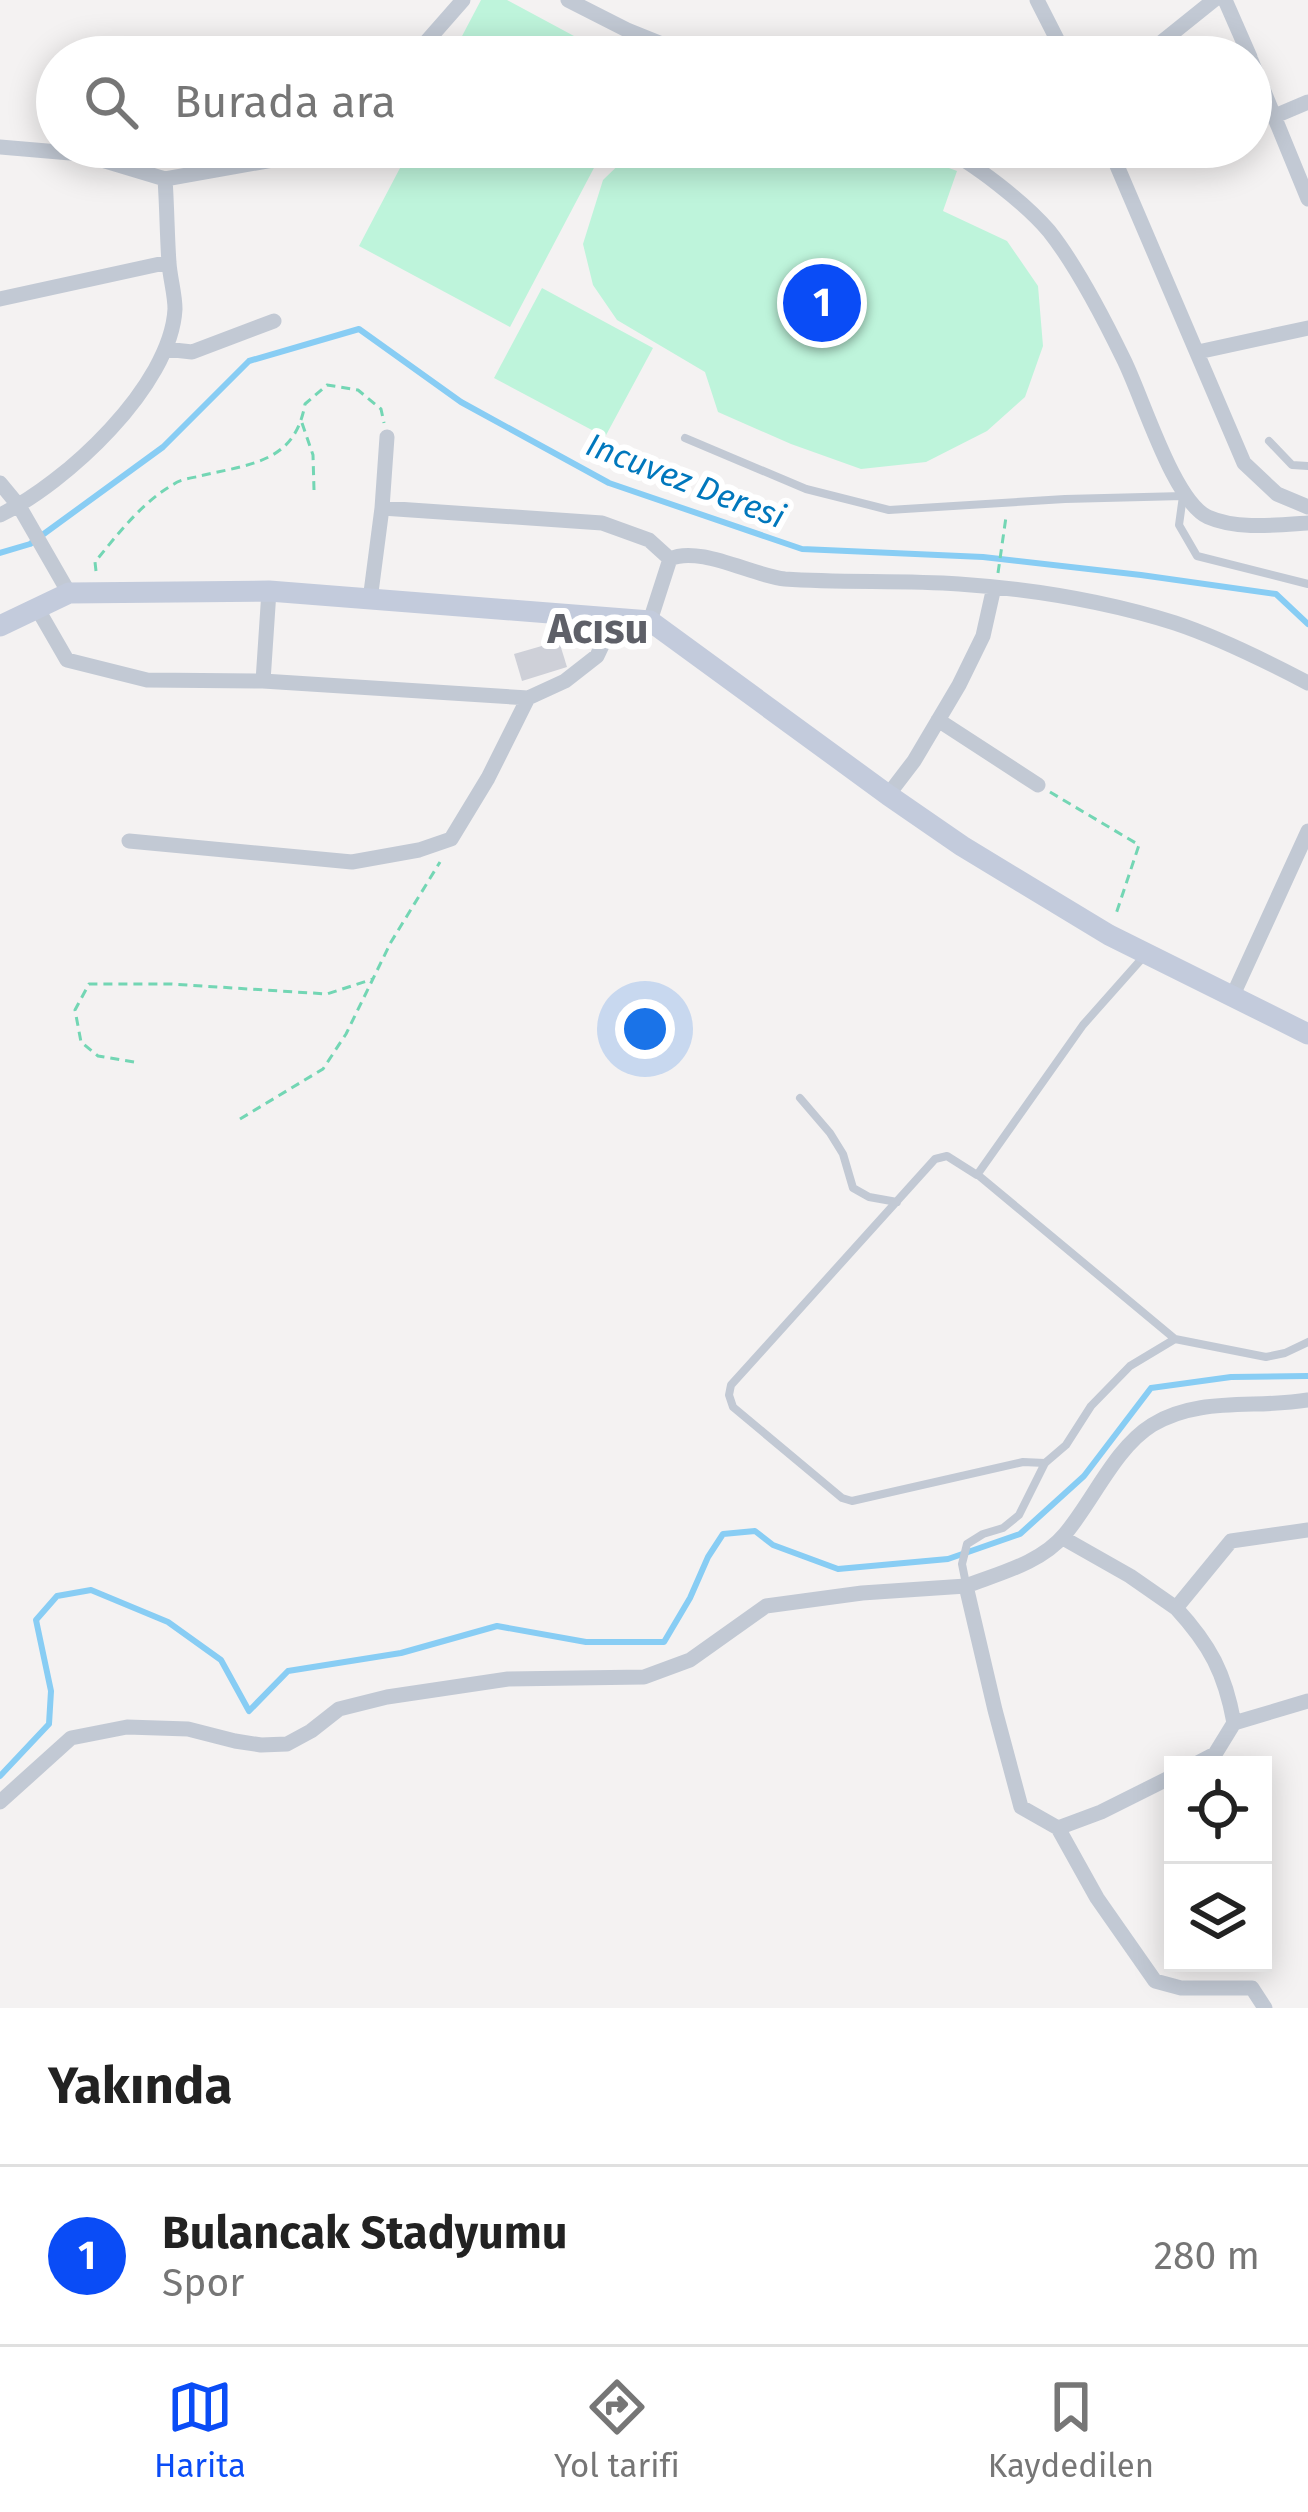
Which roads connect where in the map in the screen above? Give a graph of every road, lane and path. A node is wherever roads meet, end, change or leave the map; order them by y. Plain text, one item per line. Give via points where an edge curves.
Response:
1 (463, 0) edge
2 (568, 0) edge
3 (1037, 0) edge
4 (1214, 0) edge
5 (1225, 0) edge
6 (431, 36) edge
7 (641, 36) edge
8 (1055, 36) edge
9 (1169, 36) edge
10 (1241, 36) edge
11 (1308, 102) edge
12 (1272, 109) edge
13 (1275, 116) junction
14 (0, 147) edge
15 (36, 150) edge
16 (129, 168) edge
17 (228, 168) edge
18 (976, 168) edge
19 (1117, 168) edge
20 (166, 179) junction
21 (1307, 192) edge
22 (169, 262) junction
23 (0, 299) edge
24 (274, 321) dead end
25 (1308, 328) edge
26 (165, 349) junction
27 (1198, 352) junction
28 (302, 421) junction
29 (387, 437) joint
30 (685, 437) dead end
31 (1269, 441) dead end
32 (1308, 466) edge
33 (0, 484) edge
34 (314, 490) dead end
35 (1183, 496) junction
36 (19, 506) junction
37 (1308, 506) edge
38 (382, 508) junction
39 (0, 515) edge
40 (1308, 524) edge
41 (1005, 525) dead end
42 (670, 559) junction
43 (996, 582) junction
44 (1308, 584) edge
45 (268, 591) junction
46 (69, 593) junction
47 (98, 593) junction
48 (370, 599) junction
49 (37, 608) junction
50 (616, 618) junction
51 (650, 621) junction
52 (0, 626) edge
53 (263, 681) junction
54 (1308, 683) edge
55 (528, 698) junction
56 (938, 720) junction
57 (1038, 785) joint
58 (888, 795) junction
59 (1308, 831) edge
60 (451, 839) junction
61 (129, 841) dead end
62 (1109, 935) junction
63 (1147, 953) junction
64 (373, 979) junction
65 (1233, 995) junction
66 (1308, 1034) edge
67 (134, 1062) dead end
68 (800, 1098) dead end
69 (240, 1119) dead end
70 (977, 1175) junction
71 (897, 1202) junction
72 (1175, 1339) junction
73 (1308, 1342) edge
74 (1308, 1400) edge
75 (1046, 1463) junction
76 (1308, 1530) edge
77 (1063, 1538) junction
78 (966, 1586) junction
79 (1177, 1608) junction
80 (1308, 1701) edge
81 (1234, 1723) junction
82 (1211, 1756) edge
83 (1164, 1780) edge
84 (0, 1802) edge
85 (1058, 1828) junction
86 (1265, 2008) edge

1 - 6 street
2 - 7 street
3 - 8 street
4 - 9 street
5 - 10 street
11 - 13 street
12 - 13 street
13 - 21 street
14 - 15 street
16 - 20 street
17 - 20 street
18 - 35 street via 1048,231 1084,286
19 - 27 street
20 - 22 street
22 - 23 street
22 - 26 street via 175,310
24 - 26 street via 192,352
25 - 27 street
26 - 36 street via 83,460
27 - 37 street via 1244,464 1277,494
28 - 29 path via 305,404 327,385 358,390 381,409
28 - 34 path
28 - 47 path via 286,448 176,482 146,506 95,562
29 - 38 street
30 - 35 lane via 806,489 889,510
31 - 32 lane via 1292,465
33 - 36 street
35 - 40 street via 1206,516 1241,524
35 - 44 lane via 1179,526 1197,556
36 - 39 street
36 - 46 street
38 - 42 street via 602,523 649,540
38 - 48 street
41 - 43 path
42 - 43 street via 700,557 779,578
42 - 51 street
43 - 54 street via 1177,624
43 - 56 street via 983,636
45 - 47 street
45 - 48 street
45 - 53 street
46 - 47 street
46 - 49 street
48 - 50 street
49 - 52 street
49 - 53 street via 67,660 147,680
50 - 51 street
50 - 55 street via 596,656
51 - 58 street
53 - 55 street
55 - 60 street
56 - 57 street
56 - 58 street
57 - 62 path via 1138,845
58 - 62 street
59 - 65 street
60 - 61 street via 352,862
60 - 64 path
62 - 63 street
63 - 65 street
63 - 70 lane via 1083,1025
64 - 67 path via 327,994 89,984 75,1010 81,1042 98,1056
64 - 69 path via 323,1069
65 - 66 street
68 - 71 lane via 843,1154 853,1188
70 - 71 lane via 947,1156 934,1160
70 - 72 lane
71 - 75 lane via 731,1384 733,1407 852,1501
72 - 73 lane via 1266,1357
72 - 75 lane via 1130,1366
74 - 77 street via 1202,1405 1151,1425 1116,1460
75 - 78 lane via 1019,1515 967,1544
76 - 79 street via 1231,1541
77 - 78 street
77 - 79 street
78 - 84 street via 766,1606 690,1660 644,1677 508,1679 387,1697 339,1709 286,1744 127,1727 71,1738
78 - 85 street via 1022,1807
79 - 81 street via 1212,1652
80 - 81 street
81 - 82 street
83 - 85 street
85 - 86 street via 1155,1981 1252,1988

